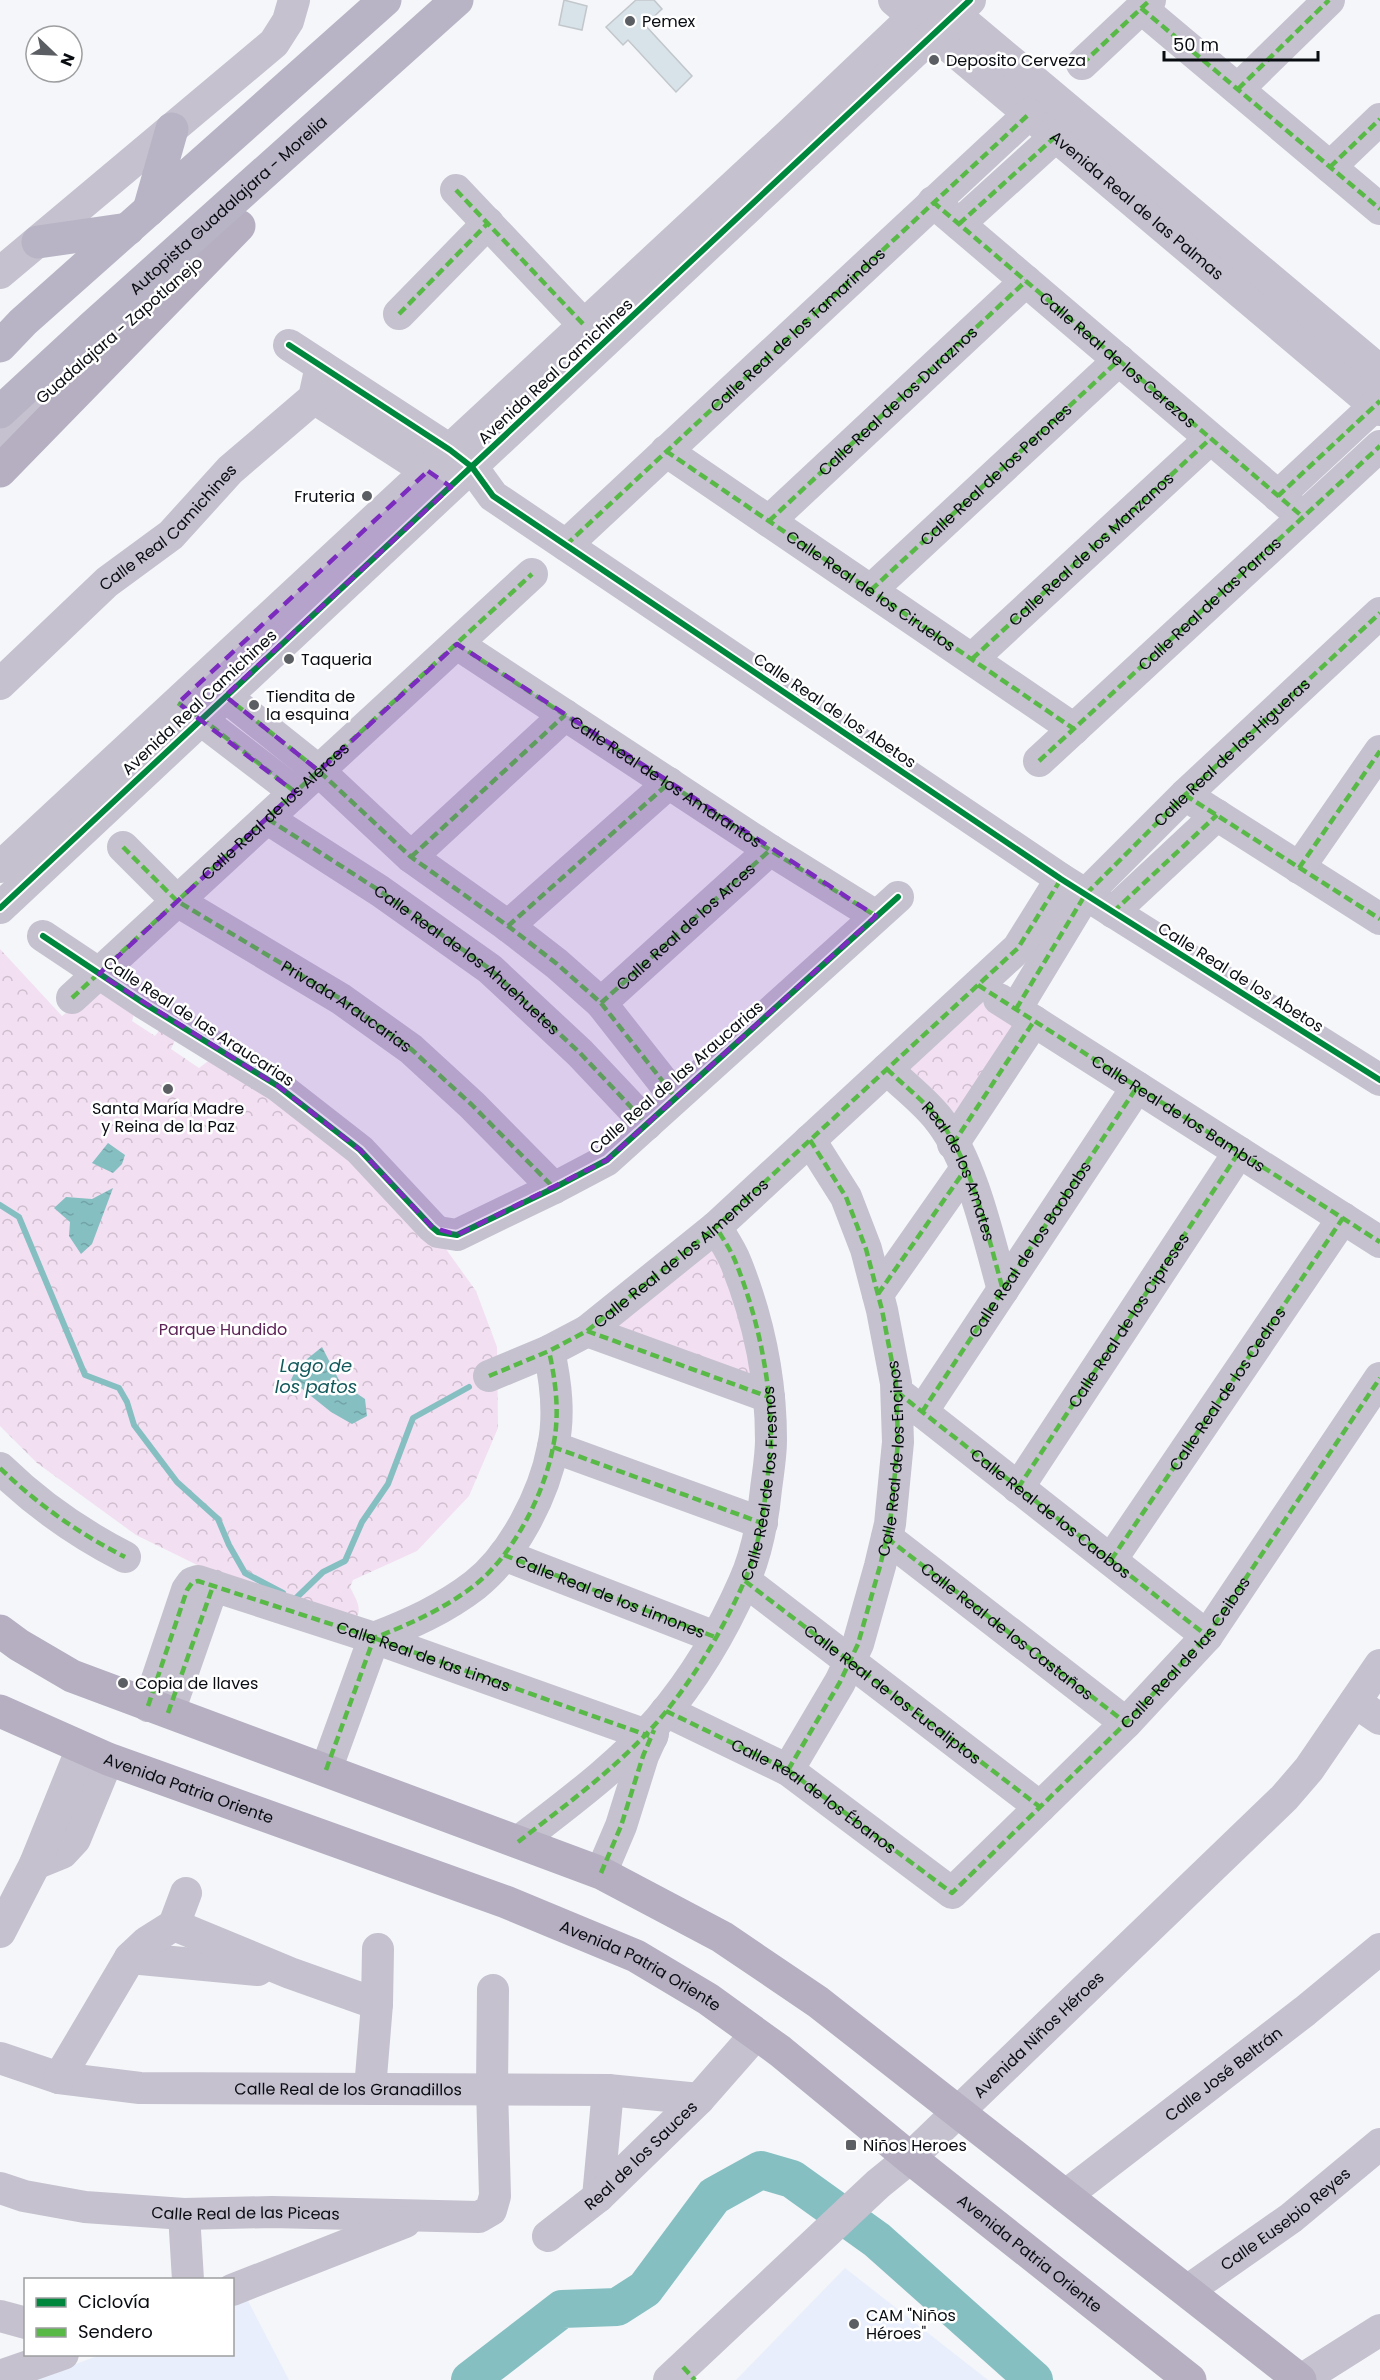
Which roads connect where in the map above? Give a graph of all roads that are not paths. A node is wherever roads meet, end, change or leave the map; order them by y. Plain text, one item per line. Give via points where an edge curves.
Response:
1 (294, 0) edge
2 (385, 0) edge
3 (457, 0) edge
4 (1329, 0) edge
5 (1146, 4) edge
6 (934, 9) edge
7 (386, 62) junction
8 (1082, 64) dead end
9 (1238, 89) junction
10 (1029, 114) junction
11 (1380, 119) edge
12 (172, 129) junction
13 (1055, 136) junction
14 (1330, 167) junction
15 (456, 190) dead end
16 (1149, 196) junction
17 (933, 202) junction
18 (1380, 209) edge
19 (138, 220) junction
20 (488, 223) junction
21 (959, 224) junction
22 (239, 226) junction
23 (38, 242) junction
24 (0, 273) edge
25 (1026, 281) junction
26 (399, 314) dead end
27 (584, 325) junction
28 (12, 330) edge
29 (289, 345) dead end
30 (0, 346) edge
31 (1119, 360) junction
32 (321, 366) junction
33 (1380, 371) edge
34 (314, 398) junction
35 (1378, 406) edge
36 (0, 412) edge
37 (0, 436) edge
38 (1210, 439) junction
39 (1380, 446) edge
40 (666, 451) junction
41 (450, 469) junction
42 (0, 471) edge
43 (1278, 496) junction
44 (1303, 517) junction
45 (769, 521) junction
46 (566, 545) junction
47 (532, 574) dead end
48 (871, 590) junction
49 (1380, 613) edge
50 (457, 644) junction
51 (972, 659) junction
52 (0, 684) edge
53 (225, 696) junction
54 (190, 711) junction
55 (565, 715) junction
56 (1074, 729) junction
57 (1380, 751) edge
58 (1039, 761) dead end
59 (320, 771) junction
60 (669, 783) junction
61 (296, 792) junction
62 (1185, 795) junction
63 (1217, 815) junction
64 (268, 819) junction
65 (123, 847) dead end
66 (770, 850) junction
67 (411, 857) junction
68 (0, 867) edge
69 (1299, 868) junction
70 (1073, 887) junction
71 (177, 901) junction
72 (887, 906) joint
73 (0, 908) edge
74 (1113, 912) junction
75 (1380, 920) edge
76 (508, 926) junction
77 (43, 936) dead end
78 (99, 974) junction
79 (978, 985) junction
80 (72, 998) dead end
81 (601, 1003) junction
82 (1025, 1015) junction
83 (887, 1069) junction
84 (1380, 1080) edge
85 (1137, 1087) junction
86 (675, 1097) junction
87 (646, 1124) junction
88 (810, 1140) junction
89 (1239, 1152) junction
90 (959, 1157) junction
91 (554, 1188) junction
92 (1343, 1218) junction
93 (716, 1227) junction
94 (1380, 1242) edge
95 (1003, 1290) junction
96 (878, 1294) junction
97 (587, 1330) junction
98 (549, 1351) junction
99 (489, 1376) dead end
100 (1380, 1378) edge
101 (897, 1392) junction
102 (769, 1397) junction
103 (922, 1412) junction
104 (554, 1447) junction
105 (0, 1468) edge
106 (1018, 1488) junction
107 (762, 1523) junction
108 (887, 1538) junction
109 (504, 1555) junction
110 (125, 1557) dead end
111 (1111, 1560) junction
112 (745, 1581) junction
113 (0, 1631) edge
114 (1207, 1636) junction
115 (716, 1637) junction
116 (374, 1638) junction
117 (850, 1661) junction
118 (1380, 1665) edge
119 (158, 1709) junction
120 (0, 1711) edge
121 (1368, 1711) edge
122 (1126, 1723) junction
123 (655, 1726) junction
124 (95, 1753) junction
125 (326, 1770) junction
126 (788, 1770) junction
127 (1040, 1807) junction
128 (518, 1842) junction
129 (602, 1873) junction
130 (186, 1893) dead end
131 (952, 1893) joint
132 (174, 1926) junction
133 (0, 1932) edge
134 (378, 1949) dead end
135 (1380, 1949) edge
136 (130, 1958) junction
137 (290, 1973) junction
138 (493, 1990) dead end
139 (377, 2004) junction
140 (756, 2034) junction
141 (0, 2058) edge
142 (59, 2078) junction
143 (492, 2088) junction
144 (370, 2089) junction
145 (608, 2090) junction
146 (699, 2099) junction
147 (957, 2112) junction
148 (1380, 2144) edge
149 (910, 2158) junction
150 (0, 2188) edge
151 (1065, 2196) junction
152 (598, 2197) junction
153 (184, 2214) junction
154 (417, 2217) junction
155 (548, 2236) dead end
156 (188, 2278) edge
157 (234, 2289) edge
158 (1187, 2291) junction
159 (0, 2316) edge
160 (24, 2322) edge
161 (1380, 2330) edge
162 (60, 2356) edge
163 (0, 2376) edge
164 (683, 2376) edge
165 (1190, 2380) edge
166 (1300, 2380) edge

1 - 12 street via 288,21 274,43
2 - 19 highway
3 - 7 highway, Autopista Guadalajara - Morelia
4 - 9 street
5 - 8 street
5 - 9 street
6 - 10 street, Avenida Real de las Palmas
6 - 16 street, Avenida Real de las Palmas
6 - 27 street, Avenida Real Camichines
6 - 41 street, Avenida Real Camichines
7 - 22 highway via 311,152
7 - 36 highway, Autopista Guadalajara - Morelia
9 - 14 street
10 - 13 street, Avenida Real de las Palmas
10 - 17 street, Calle Real de los Tamarindos
11 - 14 street
12 - 19 highway
12 - 23 street
13 - 16 street, Avenida Real de las Palmas
13 - 21 street
14 - 18 street
15 - 20 street
16 - 33 street, Avenida Real de las Palmas
16 - 35 street, Avenida Real de las Palmas
17 - 21 street, Calle Real de los Cerezos
17 - 40 street, Calle Real de los Tamarindos
19 - 23 highway
19 - 28 highway
20 - 26 street
20 - 27 street
21 - 25 street, Calle Real de los Cerezos
22 - 37 street, Guadalajara - Zapotlanejo
22 - 42 main road
23 - 24 street
25 - 31 street, Calle Real de los Cerezos
25 - 45 street, Calle Real de los Duraznos
27 - 41 street, Avenida Real Camichines
28 - 30 highway
29 - 32 street, Calle Real de los Abetos
31 - 38 street, Calle Real de los Cerezos
31 - 48 street, Calle Real de los Perones
32 - 34 street
32 - 41 street, Calle Real de los Abetos
34 - 41 street, Calle Real de los Abetos
34 - 52 street, Calle Real Camichines via 230,470 171,535 107,582
35 - 43 street
38 - 43 street, Calle Real de los Cerezos
38 - 51 street, Calle Real de los Manzanos
39 - 44 street, Calle Real de las Parras
40 - 45 street, Calle Real de los Ciruelos
40 - 46 street, Calle Real de los Tamarindos
41 - 46 street, Calle Real de los Abetos
41 - 53 street, Avenida Real Camichines
41 - 54 street, Avenida Real Camichines
43 - 44 street, Calle Real de los Cerezos
44 - 56 street, Calle Real de las Parras
45 - 48 street, Calle Real de los Ciruelos
46 - 70 street, Calle Real de los Abetos
47 - 50 street, Calle Real de los Alerces
48 - 51 street, Calle Real de los Ciruelos
49 - 62 street, Calle Real de las Higueras
50 - 55 street, Calle Real de los Amarantos
50 - 59 street, Calle Real de los Alerces
51 - 56 street, Calle Real de los Ciruelos
53 - 54 street, Avenida Real Camichines
53 - 59 street
54 - 61 street
54 - 68 street, Avenida Real Camichines
54 - 73 street, Avenida Real Camichines
55 - 60 street, Calle Real de los Amarantos
55 - 67 street
56 - 58 street, Calle Real de las Parras
57 - 69 street
59 - 61 street, Calle Real de los Alerces
59 - 67 street
60 - 66 street, Calle Real de los Amarantos
60 - 76 street
61 - 64 street, Calle Real de los Alerces
62 - 63 street
62 - 70 street, Calle Real de las Higueras
63 - 69 street
63 - 74 street
64 - 71 street, Calle Real de los Alerces
64 - 87 street, Calle Real de los Ahuehuetes via 380,891 490,969 580,1053
65 - 71 street, Privada Araucarias
66 - 72 street, Calle Real de los Amarantos
66 - 81 street, Calle Real de los Arces
67 - 76 street
69 - 75 street
70 - 74 street, Calle Real de los Abetos
70 - 79 street, Calle Real de los Almendros
70 - 82 street
71 - 78 street, Calle Real de los Alerces
71 - 91 street, Privada Araucarias via 341,999 411,1049
72 - 86 street, Calle Real de las Araucarias
74 - 84 street, Calle Real de los Abetos
76 - 81 street
77 - 78 street, Calle Real de las Araucarias
78 - 80 street, Calle Real de los Alerces
78 - 91 street, Calle Real de las Araucarias via 291,1096 360,1150 438,1232 457,1235
79 - 82 street, Calle Real de los Bambús
79 - 83 street, Calle Real de los Almendros
81 - 86 street
82 - 85 street, Calle Real de los Bambús
82 - 90 street
83 - 88 street, Calle Real de los Almendros
83 - 90 street, Real de los Amates via 940,1121
85 - 89 street, Calle Real de los Bambús
85 - 95 street, Calle Real de los Baobabs
86 - 87 street, Calle Real de las Araucarias
87 - 91 street, Calle Real de las Araucarias via 607,1160
88 - 93 street, Calle Real de los Almendros
88 - 96 street, Calle Real de los Encinos via 846,1197
89 - 92 street, Calle Real de los Bambús
89 - 106 street, Calle Real de los Cipreses
90 - 95 street, Real de los Amates via 977,1199
90 - 96 street
92 - 94 street, Calle Real de los Bambús
92 - 111 street, Calle Real de los Cedros
93 - 97 street, Calle Real de los Almendros
93 - 102 street, Calle Real de los Fresnos via 748,1296 760,1338
95 - 103 street, Calle Real de los Baobabs
96 - 101 street, Calle Real de los Encinos
97 - 98 street, Calle Real de los Almendros
97 - 102 street
98 - 99 street, Calle Real de los Almendros
98 - 104 street via 557,1409
100 - 114 street, Calle Real de las Ceibas
101 - 103 street, Calle Real de los Caobos
101 - 108 street, Calle Real de los Encinos via 898,1442
102 - 107 street, Calle Real de los Fresnos via 771,1441
103 - 106 street, Calle Real de los Caobos
104 - 107 street
104 - 109 street via 525,1522
105 - 110 street via 60,1518
106 - 111 street, Calle Real de los Caobos
107 - 112 street, Calle Real de los Fresnos
108 - 117 street, Calle Real de los Encinos
108 - 122 street, Calle Real de los Castaños
109 - 115 street, Calle Real de los Limones
109 - 116 street via 476,1584 442,1607
111 - 114 street, Calle Real de los Caobos
112 - 115 street, Calle Real de los Fresnos
112 - 117 street, Calle Real de los Eucaliptos
113 - 119 main road via 72,1676
114 - 122 street, Calle Real de las Ceibas
115 - 123 street, Calle Real de los Fresnos
116 - 119 street, Calle Real de las Limas via 203,1584
116 - 123 street, Calle Real de las Limas
116 - 125 street
117 - 126 street, Calle Real de los Encinos
117 - 127 street, Calle Real de los Eucaliptos
118 - 121 street, Avenida Niños Héroes
119 - 125 main road
120 - 124 main road, Avenida Patria Oriente
121 - 147 street, Avenida Niños Héroes via 1284,1798
122 - 127 street, Calle Real de las Ceibas
123 - 126 street, Calle Real de los Ébanos
123 - 128 street, Calle Real de los Fresnos via 607,1772
123 - 129 street, Calle Real de los Fresnos
124 - 133 street
124 - 140 main road, Avenida Patria Oriente via 506,1902 636,1956 708,1999
125 - 128 main road
126 - 131 street, Calle Real de los Ébanos
127 - 131 street, Calle Real de las Ceibas
128 - 129 main road
129 - 147 main road via 722,1937 818,2002
130 - 132 street
132 - 136 street
132 - 137 street
134 - 139 street
135 - 151 street, Calle José Beltrán
136 - 137 street
136 - 142 street
137 - 139 street
138 - 143 street
139 - 144 street
140 - 146 street, Real de los Sauces
140 - 149 main road, Avenida Patria Oriente
141 - 142 street, Calle Real de los Granadillos
142 - 144 street, Calle Real de los Granadillos via 140,2088
143 - 144 street, Calle Real de los Granadillos
143 - 145 street, Calle Real de los Granadillos
143 - 154 street, Calle Real de las Piceas via 495,2196 491,2210 479,2217
145 - 146 street, Calle Real de los Granadillos
145 - 152 street, Real de los Sauces
146 - 152 street, Real de los Sauces
147 - 149 street, Avenida Niños Héroes
147 - 151 main road
148 - 158 street, Calle Eusebio Reyes via 1291,2218
149 - 164 street, Avenida Niños Héroes via 832,2227
149 - 165 main road, Avenida Patria Oriente
150 - 153 street, Calle Real de las Piceas via 84,2208
151 - 158 main road
152 - 155 street
153 - 154 street, Calle Real de las Piceas via 272,2212
153 - 156 street
154 - 157 street
158 - 166 main road
159 - 160 street
161 - 166 street
162 - 163 street

